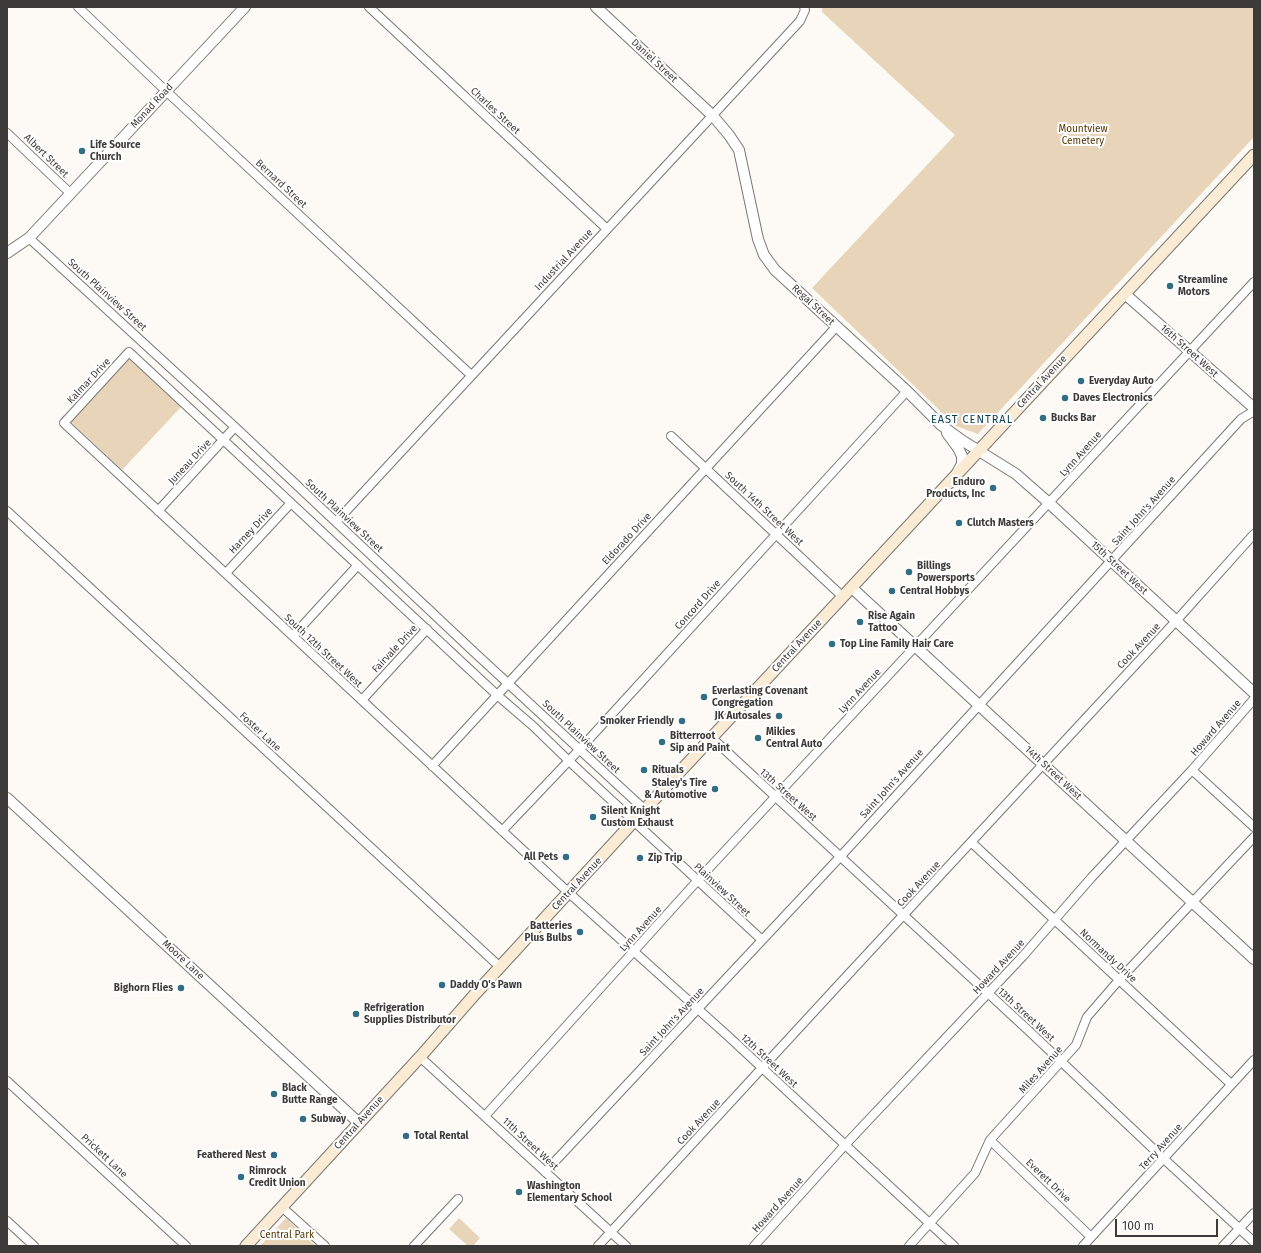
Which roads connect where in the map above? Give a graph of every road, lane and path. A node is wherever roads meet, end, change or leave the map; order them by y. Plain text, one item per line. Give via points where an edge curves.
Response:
1 (78, 7) edge
2 (245, 7) edge
3 (369, 7) edge
4 (596, 7) edge
5 (805, 9) edge
6 (166, 91) junction
7 (713, 116) junction
8 (7, 133) edge
9 (1254, 155) edge
10 (71, 194) junction
11 (606, 229) junction
12 (29, 238) junction
13 (7, 252) edge
14 (1254, 282) edge
15 (1125, 294) junction
16 (836, 326) junction
17 (1189, 351) junction
18 (471, 375) junction
19 (907, 391) junction
20 (1254, 410) edge
21 (64, 423) joint
22 (941, 424) junction
23 (235, 427) junction
24 (671, 436) dead end
25 (223, 440) junction
26 (979, 450) junction
27 (706, 468) junction
28 (955, 476) junction
29 (291, 503) junction
30 (1049, 503) junction
31 (7, 511) edge
32 (158, 511) junction
33 (336, 522) junction
34 (776, 534) junction
35 (1254, 534) edge
36 (1112, 561) junction
37 (358, 565) junction
38 (226, 573) junction
39 (852, 588) junction
40 (843, 597) junction
41 (1176, 621) junction
42 (427, 629) junction
43 (293, 636) junction
44 (916, 646) junction
45 (508, 683) junction
46 (1254, 693) edge
47 (497, 695) junction
48 (1254, 699) edge
49 (362, 700) junction
50 (978, 705) junction
51 (712, 738) junction
52 (580, 749) junction
53 (569, 761) junction
54 (1044, 764) junction
55 (432, 766) junction
56 (1192, 770) junction
57 (775, 797) junction
58 (7, 798) edge
59 (645, 810) junction
60 (634, 822) junction
61 (1254, 827) edge
62 (502, 831) junction
63 (1254, 837) edge
64 (1126, 841) junction
65 (971, 842) junction
66 (840, 857) junction
67 (698, 880) junction
68 (569, 893) junction
69 (1193, 902) junction
70 (904, 915) junction
71 (1055, 920) junction
72 (762, 940) junction
73 (633, 951) junction
74 (1254, 959) edge
75 (500, 967) junction
76 (1119, 980) junction
77 (988, 994) junction
78 (697, 1010) junction
79 (420, 1057) junction
80 (1254, 1060) edge
81 (1061, 1062) junction
82 (762, 1068) junction
83 (7, 1081) edge
84 (1232, 1084) junction
85 (485, 1116) junction
86 (359, 1123) junction
87 (990, 1140) junction
88 (845, 1145) junction
89 (1164, 1159) junction
90 (546, 1172) junction
91 (458, 1199) dead end
92 (283, 1208) junction
93 (1254, 1213) edge
94 (7, 1221) edge
95 (930, 1223) junction
96 (1239, 1229) junction
97 (611, 1232) junction
98 (1091, 1237) junction
99 (1254, 1242) edge
100 (34, 1246) edge
101 (186, 1246) edge
102 (246, 1246) edge
103 (325, 1246) edge
104 (414, 1246) edge
105 (598, 1246) edge
106 (626, 1246) edge
107 (754, 1246) edge
108 (909, 1246) edge
109 (954, 1246) edge
110 (1083, 1246) edge
111 (1223, 1246) edge

1 - 6 street, Bernard Street
2 - 6 street, Monad Road
3 - 11 street, Charles Street
4 - 7 street, Daniel Street
5 - 7 street, Industrial Avenue via 800,21
6 - 10 street, Monad Road
6 - 18 street, Bernard Street
7 - 11 street, Industrial Avenue
7 - 16 street, Regal Street via 739,150 758,239 764,255 775,270
8 - 10 street, Albert Street
9 - 15 main road, Central Avenue
10 - 12 street, Monad Road
11 - 18 street, Industrial Avenue
12 - 13 street, Monad Road
12 - 23 street, South Plainview Street
14 - 17 street, Lynn Avenue
15 - 17 street, 16th Street West
15 - 26 main road, Central Avenue
16 - 19 street, Regal Street
16 - 27 street, Eldorado Drive
17 - 20 street, 16th Street West
17 - 30 street, Lynn Avenue
18 - 33 street, Industrial Avenue
19 - 22 street, Regal Street
19 - 34 street, Concord Drive
20 - 36 street, Saint John's Avenue via 1241,419
21 - 25 street, Kalmar Drive via 129,352
21 - 32 street, South 12th Street West
22 - 26 street, Regal Street
22 - 28 street via 962,456 962,464
23 - 25 street, Juneau Drive
23 - 33 street, South Plainview Street
24 - 27 street, South 14th Street West
25 - 29 street
25 - 32 street, Juneau Drive
26 - 28 main road, Central Avenue
26 - 30 street, 15th Street West via 1016,474
27 - 34 street, South 14th Street West
27 - 45 street, Eldorado Drive
28 - 39 main road, Central Avenue
29 - 37 street
29 - 38 street, Harney Drive
30 - 36 street, 15th Street West
30 - 44 street, Lynn Avenue
31 - 75 street, Foster Lane
32 - 38 street, South 12th Street West
33 - 45 street, South Plainview Street
34 - 40 street, South 14th Street West
34 - 52 street, Concord Drive
35 - 41 street, Cook Avenue
36 - 41 street, 15th Street West
36 - 50 street, Saint John's Avenue
37 - 42 street
37 - 43 street
38 - 43 street, South 12th Street West
39 - 40 main road, Central Avenue
39 - 44 street, 14th Street West
40 - 51 main road, Central Avenue
41 - 46 street, 15th Street West
41 - 54 street, Cook Avenue
42 - 47 street
42 - 49 street, Fairvale Drive
43 - 49 street, South 12th Street West
44 - 50 street, 14th Street West
44 - 57 street, Lynn Avenue
45 - 47 street, Eldorado Drive
45 - 52 street, South Plainview Street
47 - 53 street
47 - 55 street, Eldorado Drive
48 - 56 street, Howard Avenue
49 - 55 street, South 12th Street West
50 - 54 street, 14th Street West
50 - 66 street, Saint John's Avenue
51 - 57 street, 13th Street West
51 - 59 main road, Central Avenue
52 - 53 street, Concord Drive
52 - 59 street, South Plainview Street
53 - 60 street
53 - 62 street, Concord Drive
54 - 64 street, 14th Street West
54 - 65 street, Cook Avenue
55 - 62 street, South 12th Street West
56 - 61 street
56 - 64 street, Howard Avenue
57 - 66 street, 13th Street West
57 - 67 street, Lynn Avenue
58 - 86 street, Moore Lane
59 - 60 main road, Central Avenue
60 - 67 street, Plainview Street
60 - 68 main road, Central Avenue
62 - 68 street, South 12th Street West
63 - 69 street, Miles Avenue
64 - 69 street, 14th Street West
64 - 71 street, Howard Avenue
65 - 70 street, Cook Avenue
65 - 71 street, Normandy Drive
66 - 70 street, 13th Street West
66 - 72 street, Saint John's Avenue
67 - 72 street, Plainview Street
67 - 73 street, Lynn Avenue
68 - 73 street, 12th Street West
68 - 75 main road, Central Avenue
69 - 74 street, 14th Street West
69 - 76 street, Miles Avenue
70 - 77 street, 13th Street West
70 - 82 street, Cook Avenue
71 - 76 street, Normandy Drive
71 - 77 street, Howard Avenue
72 - 78 street, Saint John's Avenue
73 - 78 street, 12th Street West
73 - 85 street, Lynn Avenue
75 - 79 main road, Central Avenue
76 - 81 street, Miles Avenue via 1087,1017 1076,1045
76 - 84 street, Normandy Drive
77 - 81 street, 13th Street West
77 - 88 street, Howard Avenue
78 - 82 street, 12th Street West
78 - 90 street, Saint John's Avenue
79 - 85 street, 11th Street West
79 - 86 main road, Central Avenue
80 - 84 street, Terry Avenue
81 - 87 street, Miles Avenue
81 - 89 street, 13th Street West
82 - 88 street, 12th Street West
82 - 97 street, Cook Avenue
83 - 101 street, Prickett Lane
84 - 89 street, Terry Avenue
85 - 90 street, 11th Street West
86 - 92 main road, Central Avenue
87 - 95 street, Miles Avenue via 975,1173
87 - 98 street, Everett Drive
88 - 95 street, 12th Street West
88 - 107 street, Howard Avenue
89 - 96 street, 13th Street West
89 - 98 street, Terry Avenue
90 - 97 street, 11th Street West
91 - 104 street
92 - 102 main road, Central Avenue
92 - 103 street
93 - 96 street
94 - 100 street
95 - 108 street, Miles Avenue
95 - 109 street, 12th Street West
96 - 99 street, 13th Street West
96 - 111 street
97 - 105 street, Cook Avenue
97 - 106 street, 11th Street West
98 - 110 street, Terry Avenue

